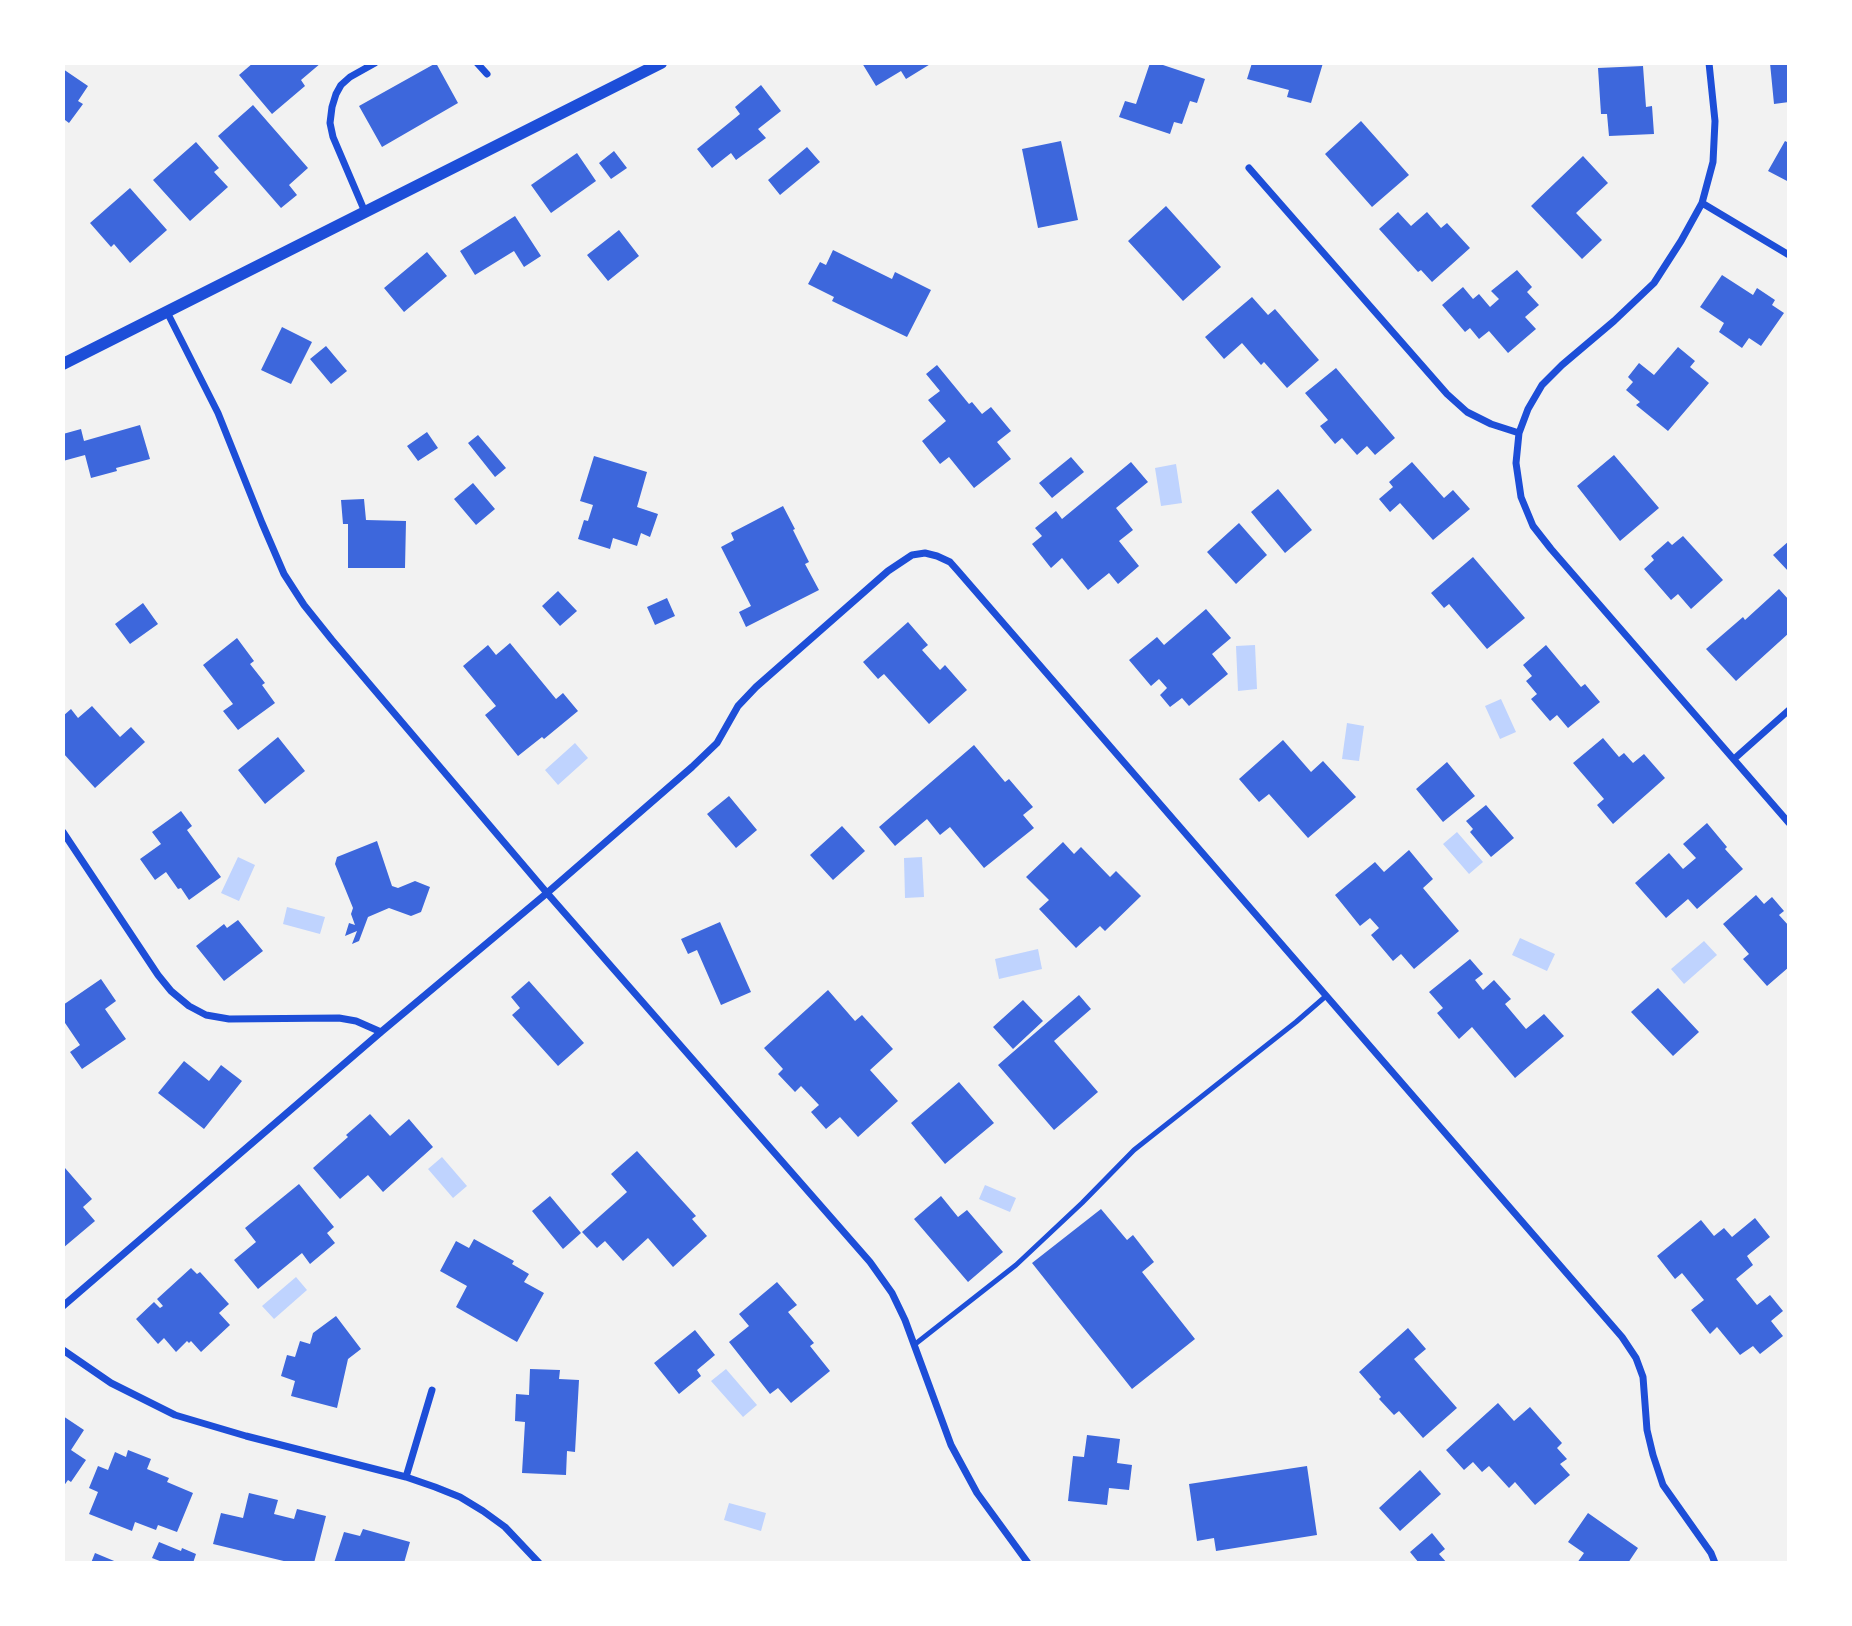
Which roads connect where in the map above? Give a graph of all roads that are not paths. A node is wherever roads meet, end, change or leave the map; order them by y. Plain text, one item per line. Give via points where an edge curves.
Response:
1 (375, 63) edge
2 (477, 63) edge
3 (660, 63) edge
4 (1709, 63) edge
5 (487, 74) dead end
6 (1249, 168) dead end
7 (1702, 203) junction
8 (365, 212) junction
9 (1789, 255) edge
10 (167, 312) junction
11 (63, 364) edge
12 (1519, 433) junction
13 (1789, 710) edge
14 (1734, 759) junction
15 (1789, 823) edge
16 (63, 832) edge
17 (547, 892) junction
18 (1326, 996) junction
19 (381, 1032) junction
20 (63, 1306) edge
21 (914, 1345) junction
22 (63, 1350) edge
23 (432, 1390) dead end
24 (406, 1477) junction
25 (539, 1563) edge
26 (1028, 1563) edge
27 (1716, 1563) edge

1 - 8 street via 341,85 330,123
2 - 5 street
3 - 8 street
4 - 7 street via 1715,121 1713,162
6 - 12 street via 1447,394 1467,412
7 - 9 street
7 - 12 street via 1654,283 1542,385
8 - 10 street
10 - 11 street
10 - 17 street via 218,413 284,575 332,640
12 - 14 street via 1516,463 1521,497 1534,526
13 - 14 street
14 - 15 street
16 - 19 street via 158,975 189,1006 229,1019 339,1018
17 - 18 street via 717,743 755,687 888,571 912,555 925,553 950,562
17 - 19 street
17 - 21 street via 870,1262 892,1293
18 - 21 lane via 1135,1150 1016,1265
18 - 27 street via 1636,1358 1643,1377 1647,1430 1663,1485
19 - 20 street
21 - 26 street via 951,1445 977,1493
22 - 24 street via 111,1383 175,1415
23 - 24 street
24 - 25 street via 460,1497 483,1511

